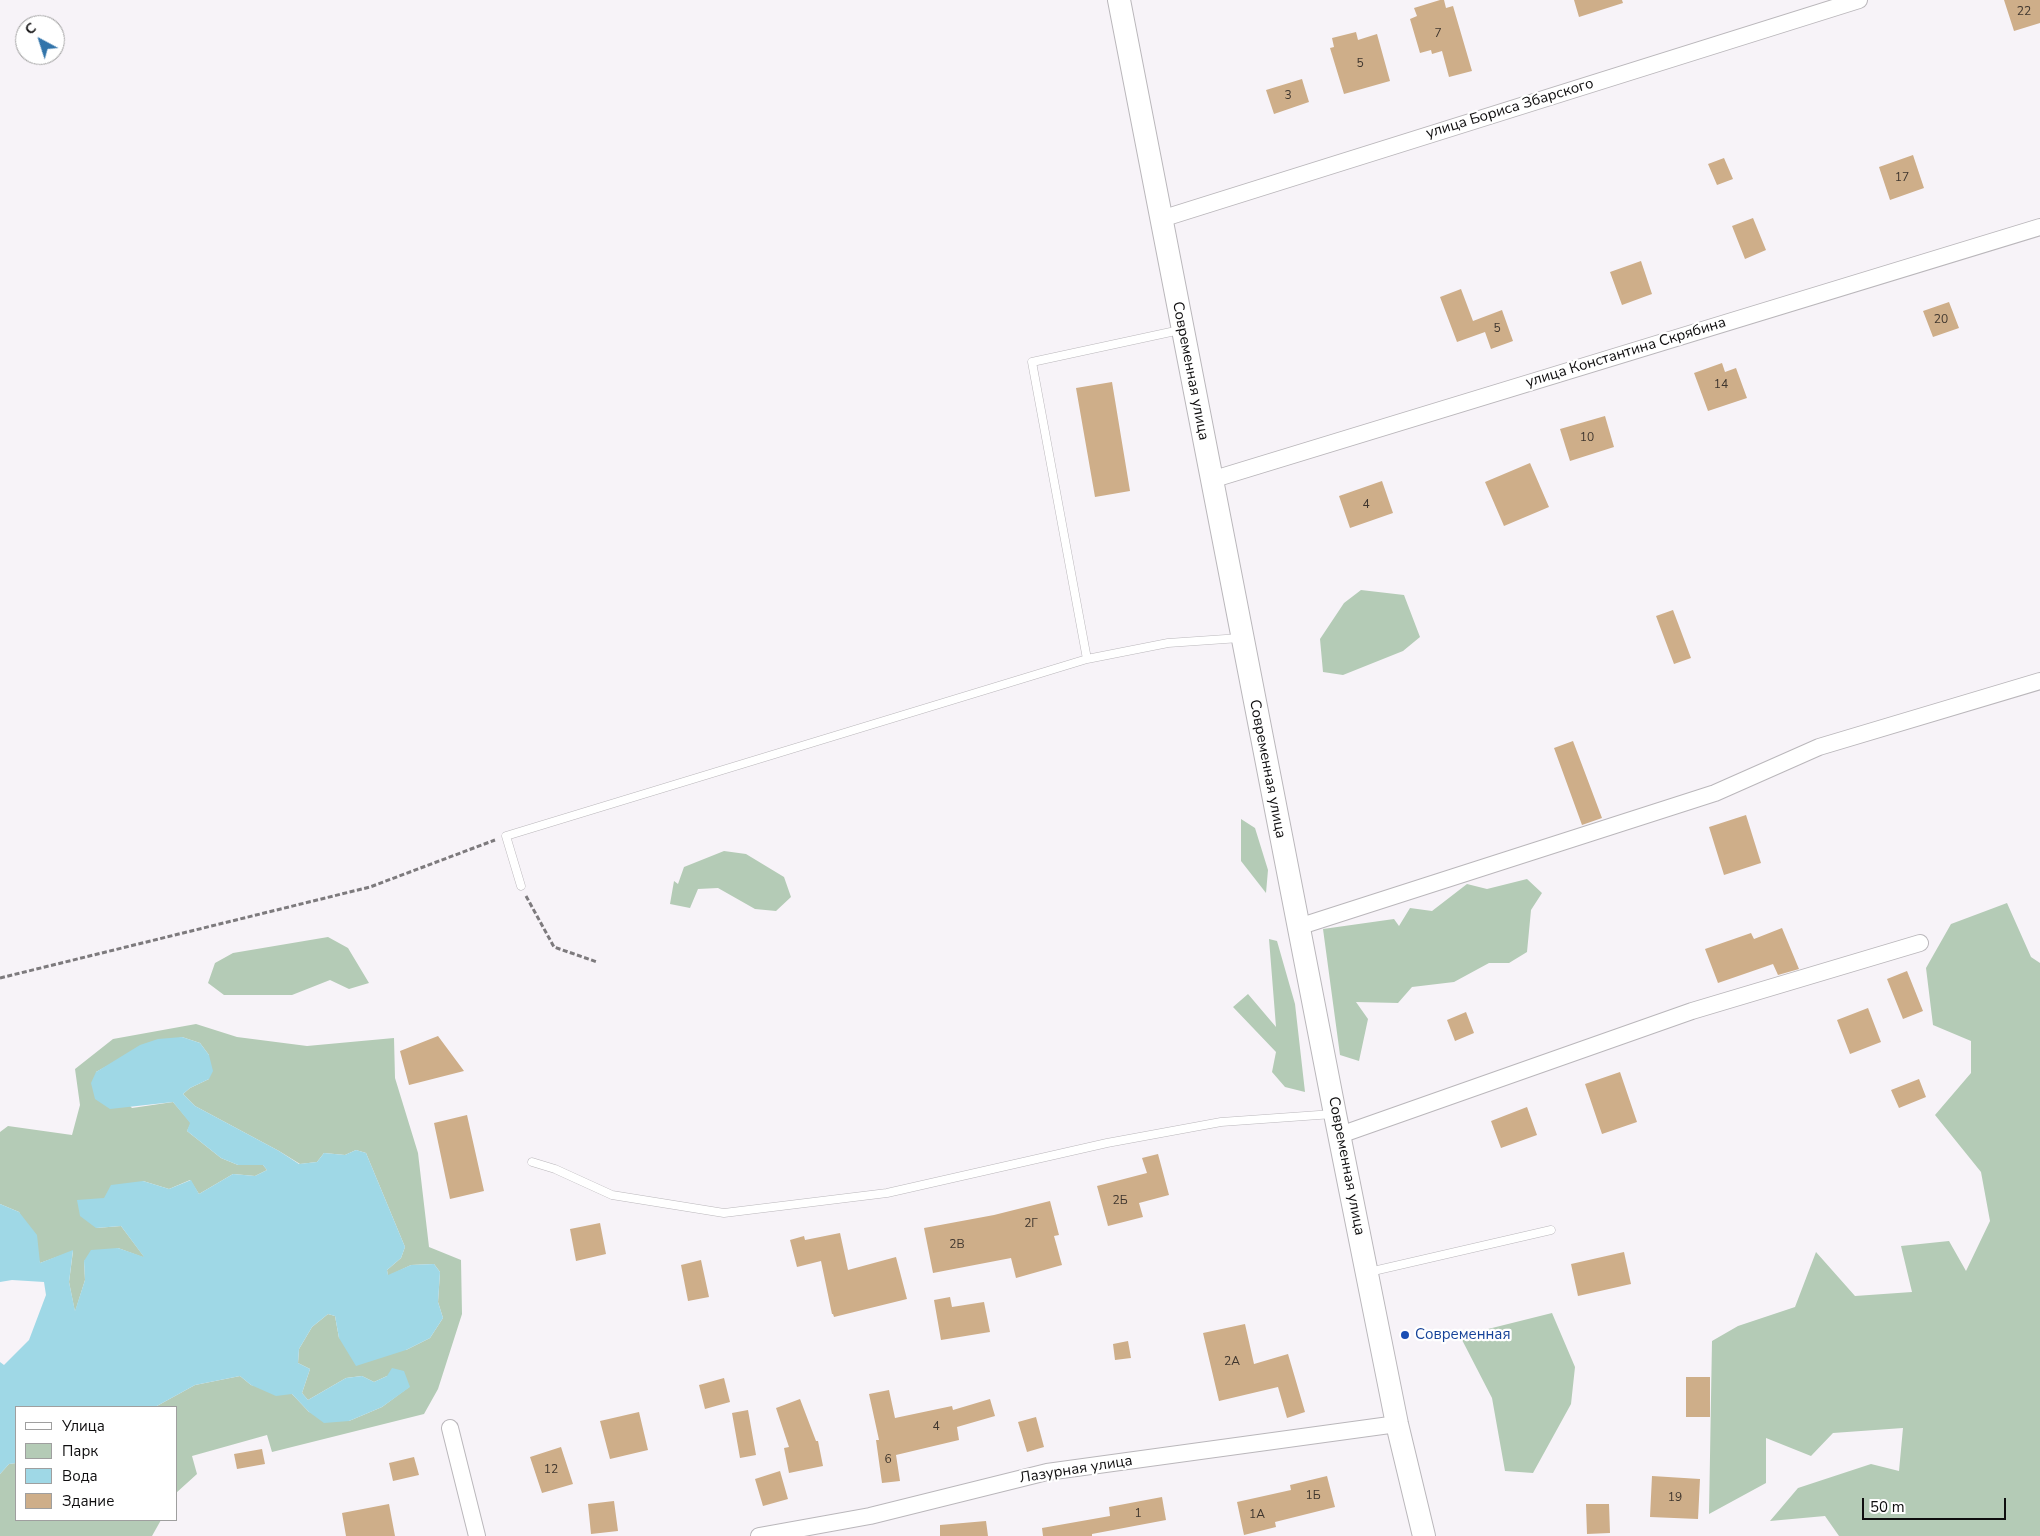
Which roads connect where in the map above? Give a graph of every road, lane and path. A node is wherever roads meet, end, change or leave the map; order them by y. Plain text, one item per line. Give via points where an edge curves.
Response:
1 (1119, 0) edge
2 (1859, 0) edge
3 (1161, 218) junction
4 (2040, 227) edge
5 (1182, 330) junction
6 (1211, 480) junction
7 (1242, 638) junction
8 (1087, 658) junction
9 (2040, 681) edge
10 (506, 836) junction
11 (521, 886) joint
12 (1298, 927) junction
13 (1920, 943) dead end
14 (597, 962) dead end
15 (0, 978) edge
16 (1337, 1124) junction
17 (532, 1162) dead end
18 (1551, 1230) dead end
19 (1367, 1273) junction
20 (1397, 1424) junction
21 (450, 1428) dead end
22 (477, 1536) edge
23 (759, 1536) edge
24 (1424, 1536) edge

1 - 3 street, Современная улица
2 - 3 street, улица Бориса Збарского
3 - 5 street, Современная улица
4 - 6 street, улица Константина Скрябина
5 - 6 street, Современная улица
5 - 8 lane via 1032,362
6 - 7 street, Современная улица
7 - 8 lane via 1168,644
7 - 12 street, Современная улица
8 - 10 lane
9 - 12 street via 1819,747 1715,793
10 - 11 lane
10 - 15 path via 370,887
11 - 14 path via 554,947
12 - 16 street, Современная улица
13 - 16 street via 1692,1011
16 - 17 lane via 1221,1122 1107,1143 887,1193 724,1213 612,1195
16 - 19 street, Современная улица
18 - 19 lane
19 - 20 street, Современная улица
20 - 23 street, Лазурная улица via 1047,1472 870,1516
20 - 24 street, Современная улица
21 - 22 street

